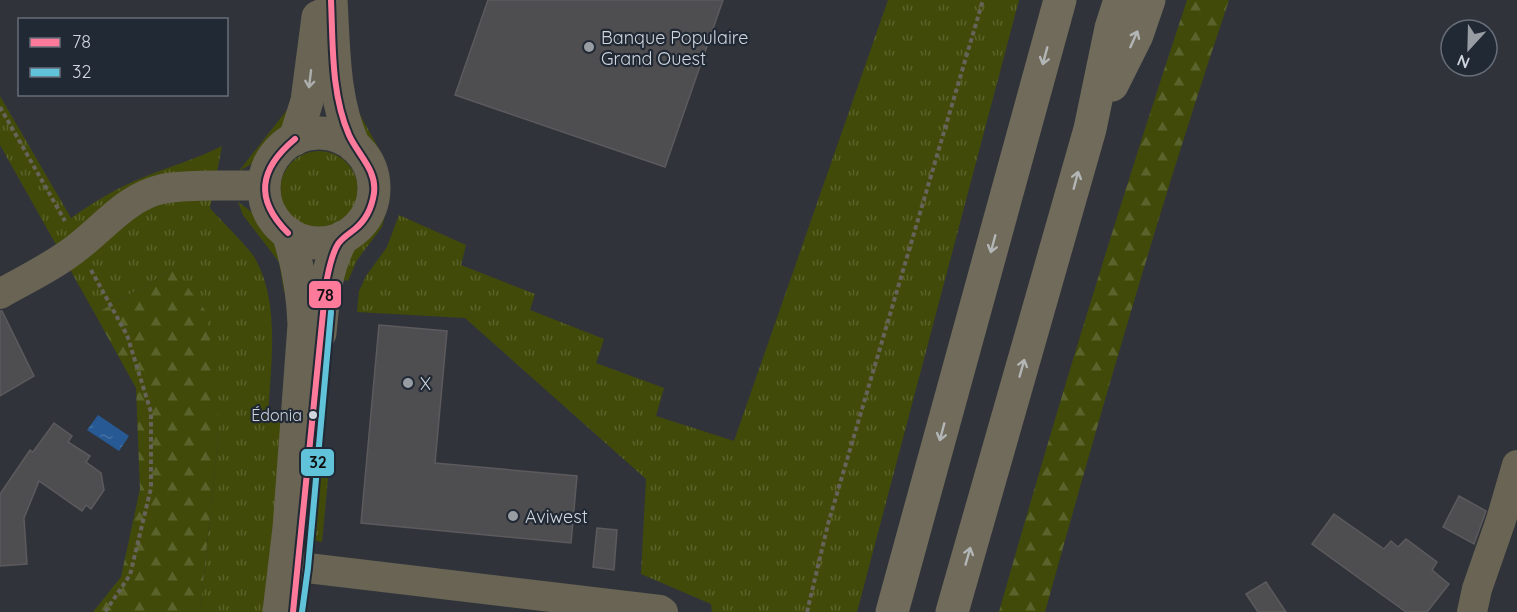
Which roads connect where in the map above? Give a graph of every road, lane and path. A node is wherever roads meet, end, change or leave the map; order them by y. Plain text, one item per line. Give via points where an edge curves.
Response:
1 (320, 0) edge
2 (331, 0) edge
3 (983, 0) edge
4 (1060, 0) edge
5 (1120, 0) edge
6 (1149, 0) edge
7 (0, 107) edge
8 (1090, 129) junction
9 (295, 138) junction
10 (354, 146) junction
11 (264, 185) junction
12 (288, 233) junction
13 (343, 237) junction
14 (79, 247) junction
15 (0, 294) edge
16 (1517, 465) edge
17 (299, 567) junction
18 (105, 612) edge
19 (279, 612) edge
20 (293, 612) edge
21 (663, 612) edge
22 (807, 612) edge
23 (892, 612) edge
24 (952, 612) edge
25 (1472, 612) edge

1 -> 9 street via 307,101
2 - 10 street via 337,90
3 - 22 path via 828,524
4 -> 23 highway
5 - 8 highway
8 -> 6 highway via 1137,35
7 - 14 path
24 -> 8 highway
9 - 10 street via 326,134
9 - 11 street via 273,157
10 - 13 street via 370,168 374,187 366,217
11 - 12 street via 270,212
11 - 14 street via 161,190 114,214
12 - 13 street via 306,241 325,242
12 - 19 street via 303,292 304,325
13 - 17 street via 335,251 323,302
14 - 15 street
14 - 18 path via 127,335 151,412 151,488 130,575
16 - 25 street
17 - 20 street
17 - 21 street

